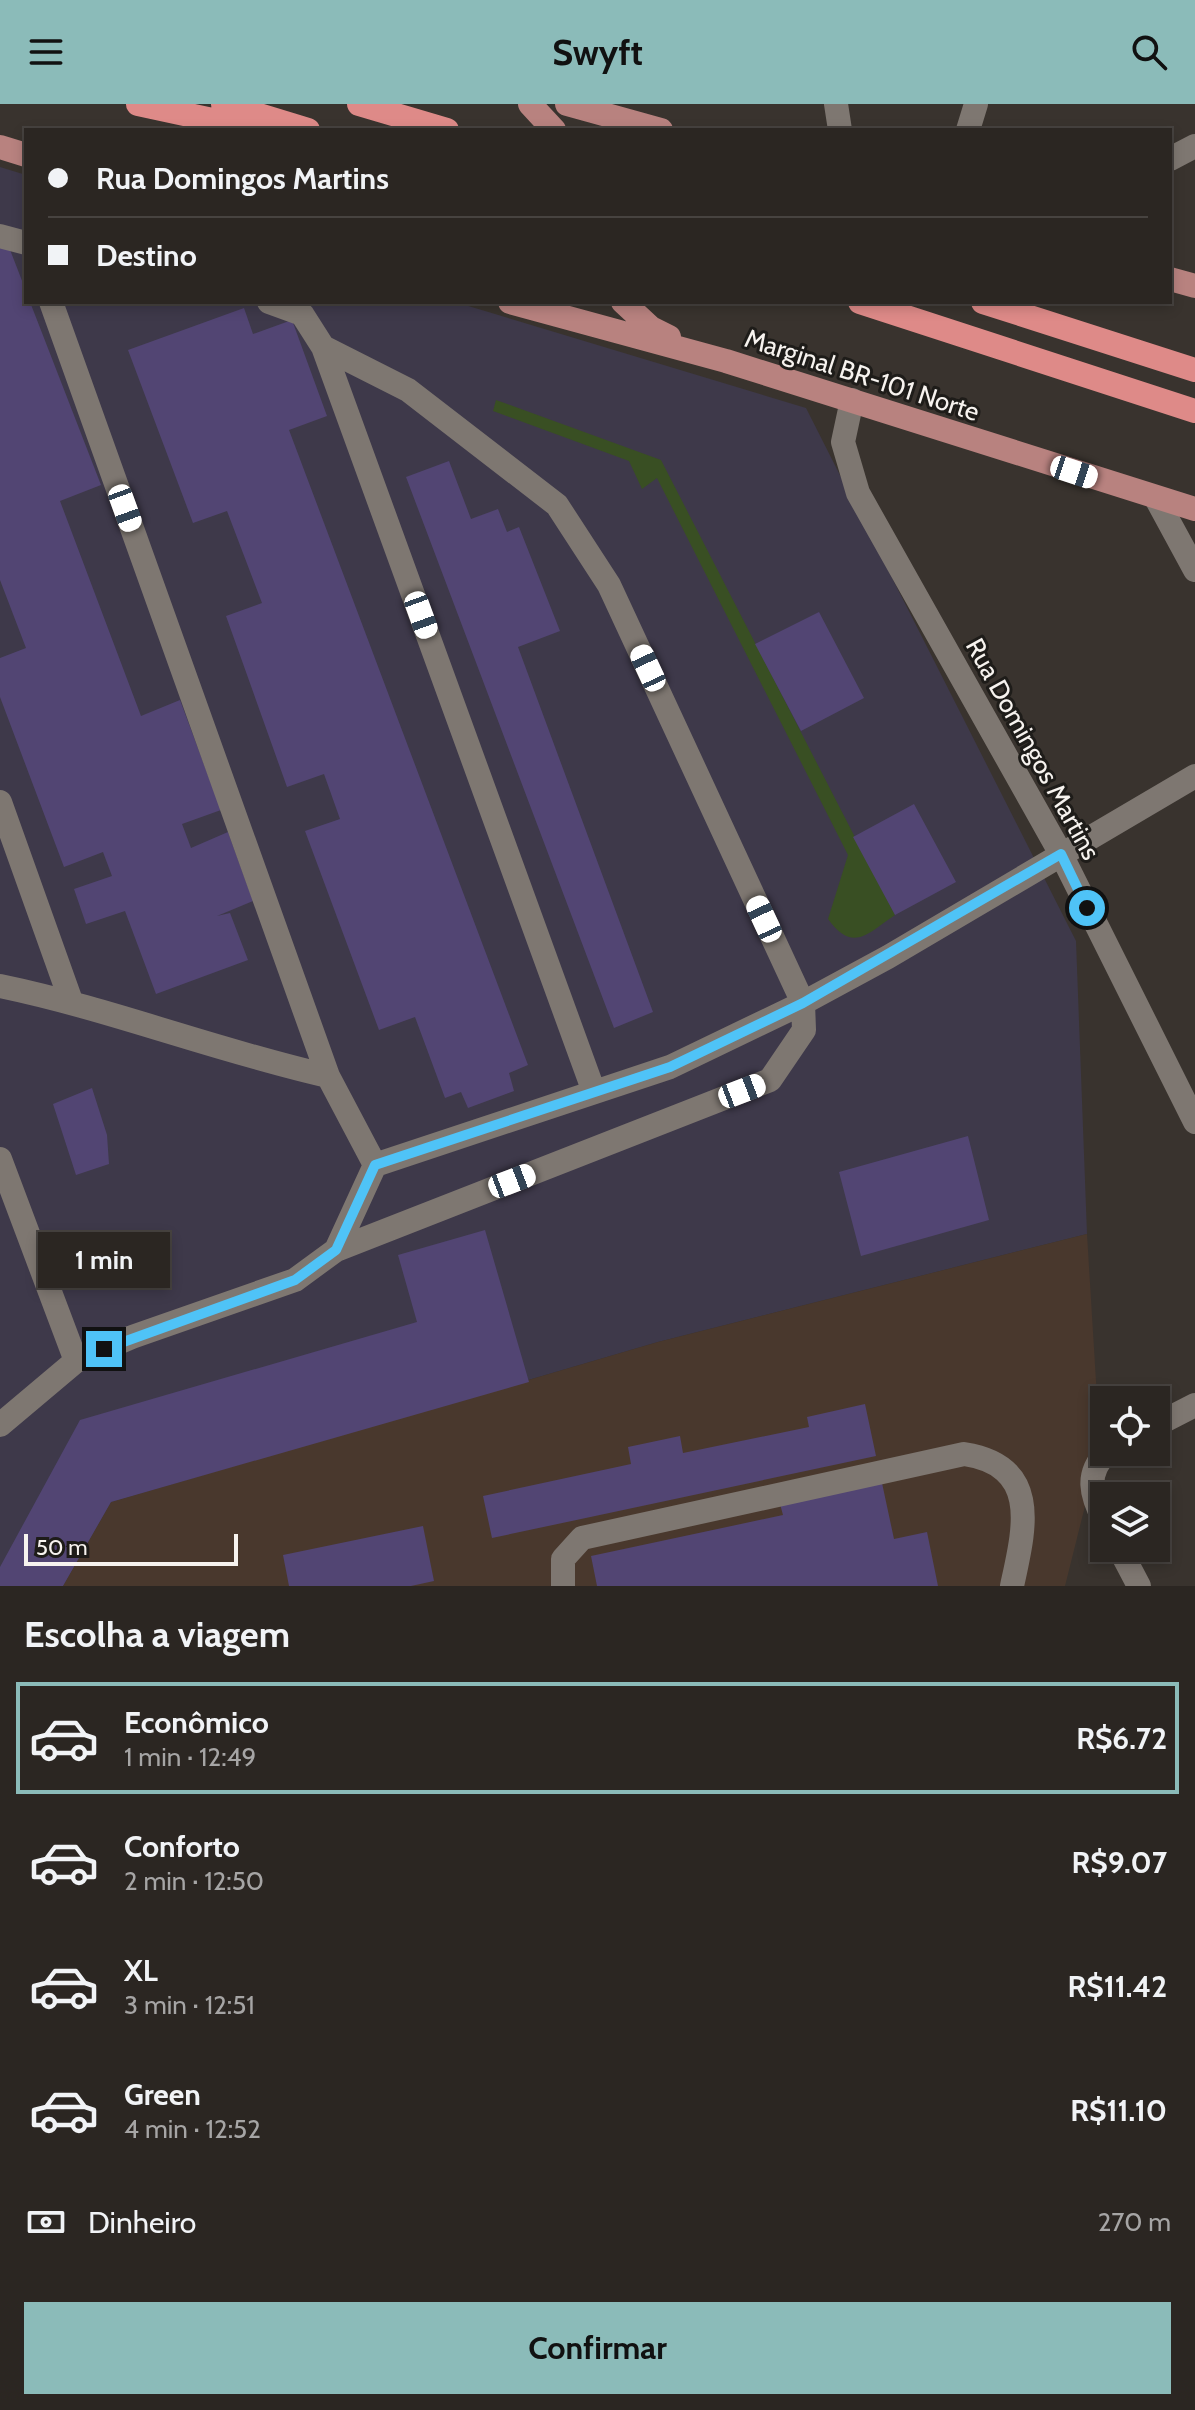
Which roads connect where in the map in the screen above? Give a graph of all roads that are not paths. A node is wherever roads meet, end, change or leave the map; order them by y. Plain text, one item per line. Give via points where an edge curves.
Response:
1 (138, 104) edge
2 (223, 104) edge
3 (359, 104) edge
4 (378, 104) edge
5 (530, 104) edge
6 (567, 104) edge
7 (836, 104) edge
8 (976, 104) edge
9 (440, 127) edge
10 (250, 128) edge
11 (301, 128) edge
12 (552, 128) edge
13 (654, 128) edge
14 (840, 128) edge
15 (969, 128) edge
16 (1195, 146) edge
17 (0, 147) edge
18 (24, 154) edge
19 (1172, 158) edge
20 (0, 236) edge
21 (24, 242) edge
22 (1172, 280) edge
23 (1195, 286) edge
24 (52, 304) edge
25 (274, 304) edge
26 (517, 304) edge
27 (625, 304) edge
28 (866, 304) edge
29 (989, 304) edge
30 (323, 347) junction
31 (726, 361) junction
32 (1195, 370) edge
33 (852, 400) junction
34 (1195, 411) edge
35 (1157, 500) junction
36 (1195, 509) edge
37 (1195, 570) edge
38 (1195, 776) edge
39 (0, 802) edge
40 (1061, 854) junction
41 (0, 986) edge
42 (71, 1001) junction
43 (803, 1003) junction
44 (328, 1076) junction
45 (594, 1092) junction
46 (1195, 1122) edge
47 (0, 1159) edge
48 (375, 1165) junction
49 (336, 1250) junction
50 (76, 1361) junction
51 (1195, 1405) edge
52 (1170, 1418) edge
53 (0, 1425) edge
54 (1126, 1562) edge
55 (563, 1586) edge
56 (1012, 1586) edge
57 (1139, 1586) edge

1 - 10 highway
2 - 11 highway
3 - 9 highway
4 - 9 highway
5 - 12 main road
6 - 13 main road
7 - 14 street
8 - 15 street
16 - 19 street
17 - 18 main road
20 - 21 street
22 - 23 main road
24 - 44 street
25 - 30 street via 302,314
26 - 31 main road, Marginal BR-101 Norte
27 - 31 main road via 651,328
28 - 34 highway
29 - 32 highway
30 - 43 street via 408,390 557,505 609,585
30 - 45 street
31 - 33 main road, Marginal BR-101 Norte
33 - 35 main road, Marginal BR-101 Norte
33 - 40 street, Rua Domingos Martins via 843,442 858,493
35 - 36 main road, Marginal BR-101 Norte
35 - 37 street
38 - 40 street
39 - 42 street
40 - 43 street
40 - 46 street, Rua Domingos Martins
41 - 42 street
42 - 44 street via 250,1058
43 - 45 street via 670,1067
43 - 49 street via 804,1030 770,1080
44 - 48 street
45 - 48 street
47 - 50 street
48 - 49 street
49 - 50 street via 295,1280
50 - 53 street
51 - 52 street
54 - 57 street
55 - 56 street via 563,1559 582,1538 964,1454 995,1464 1018,1487 1025,1519

